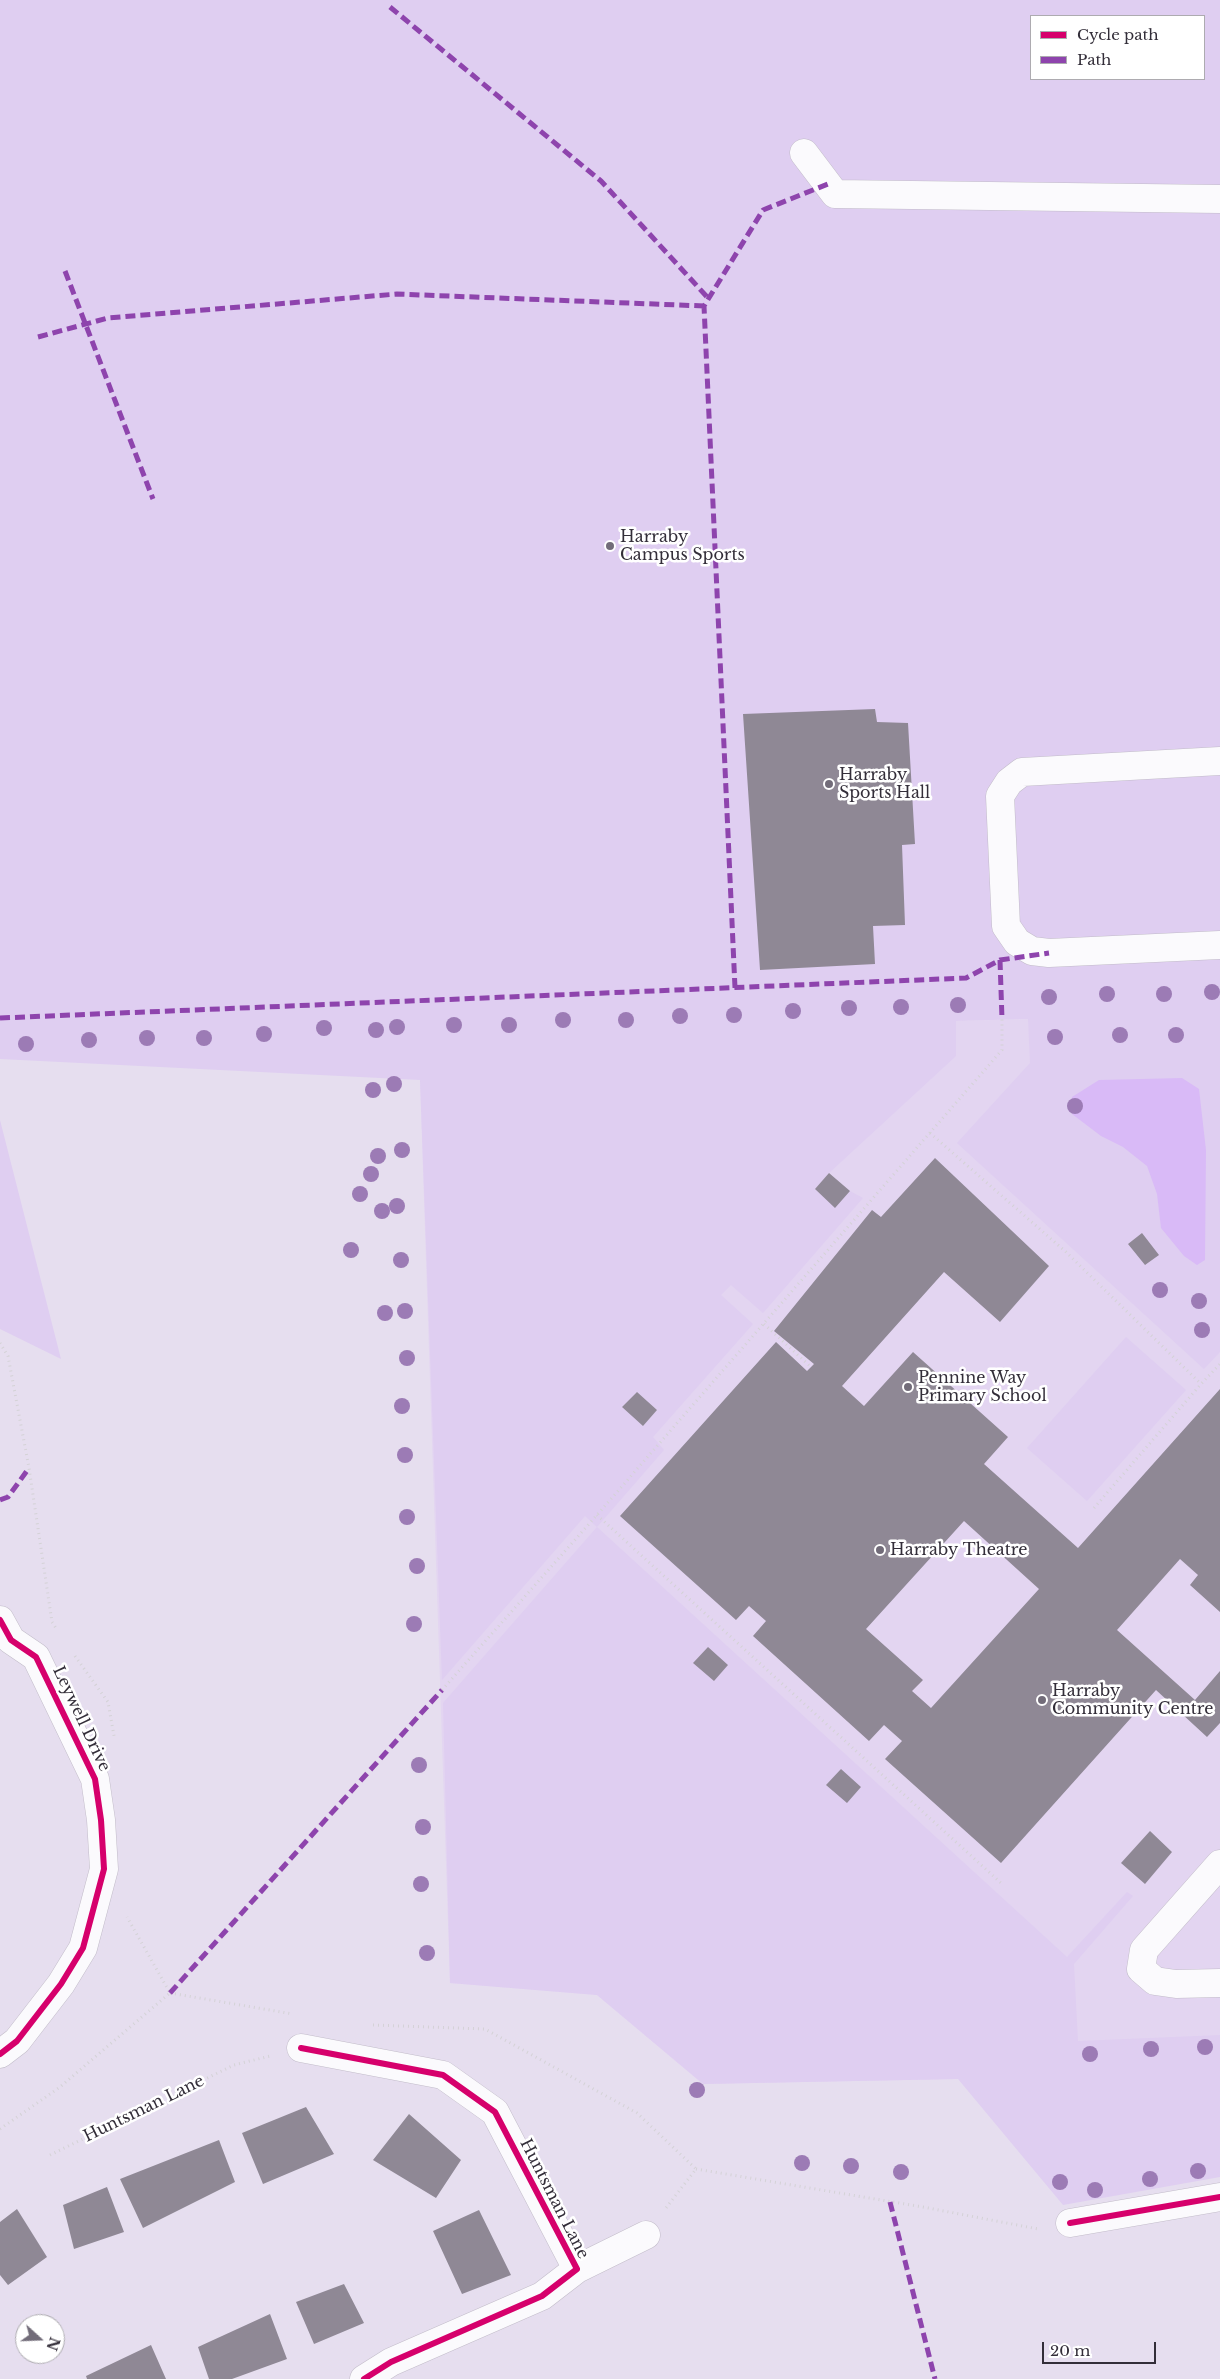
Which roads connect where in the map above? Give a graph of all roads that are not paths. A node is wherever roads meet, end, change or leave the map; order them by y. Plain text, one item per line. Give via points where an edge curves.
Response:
1 (804, 153) dead end
2 (1220, 199) edge
3 (1220, 761) edge
4 (1220, 945) edge
5 (1, 1624) edge
6 (1220, 1864) edge
7 (1220, 1983) edge
8 (301, 2048) road end
9 (0, 2054) edge
10 (1220, 2197) edge
11 (1070, 2224) road end
12 (646, 2234) dead end
13 (576, 2269) junction
14 (364, 2379) edge

1 - 2 street via 835,194
3 - 4 street via 1022,772 1009,782 1000,796 1006,926 1017,942 1032,951 1049,953
5 - 9 street, Leywell Drive via 11,1640 36,1657 95,1779 104,1869 83,1948 56,1991 17,2041
6 - 7 street via 1144,1950 1141,1969 1155,1981
8 - 13 street, Huntsman Lane via 443,2075 495,2112
10 - 11 street
12 - 13 street, Huntsman Lane
13 - 14 street, Huntsman Lane via 542,2296 391,2362

